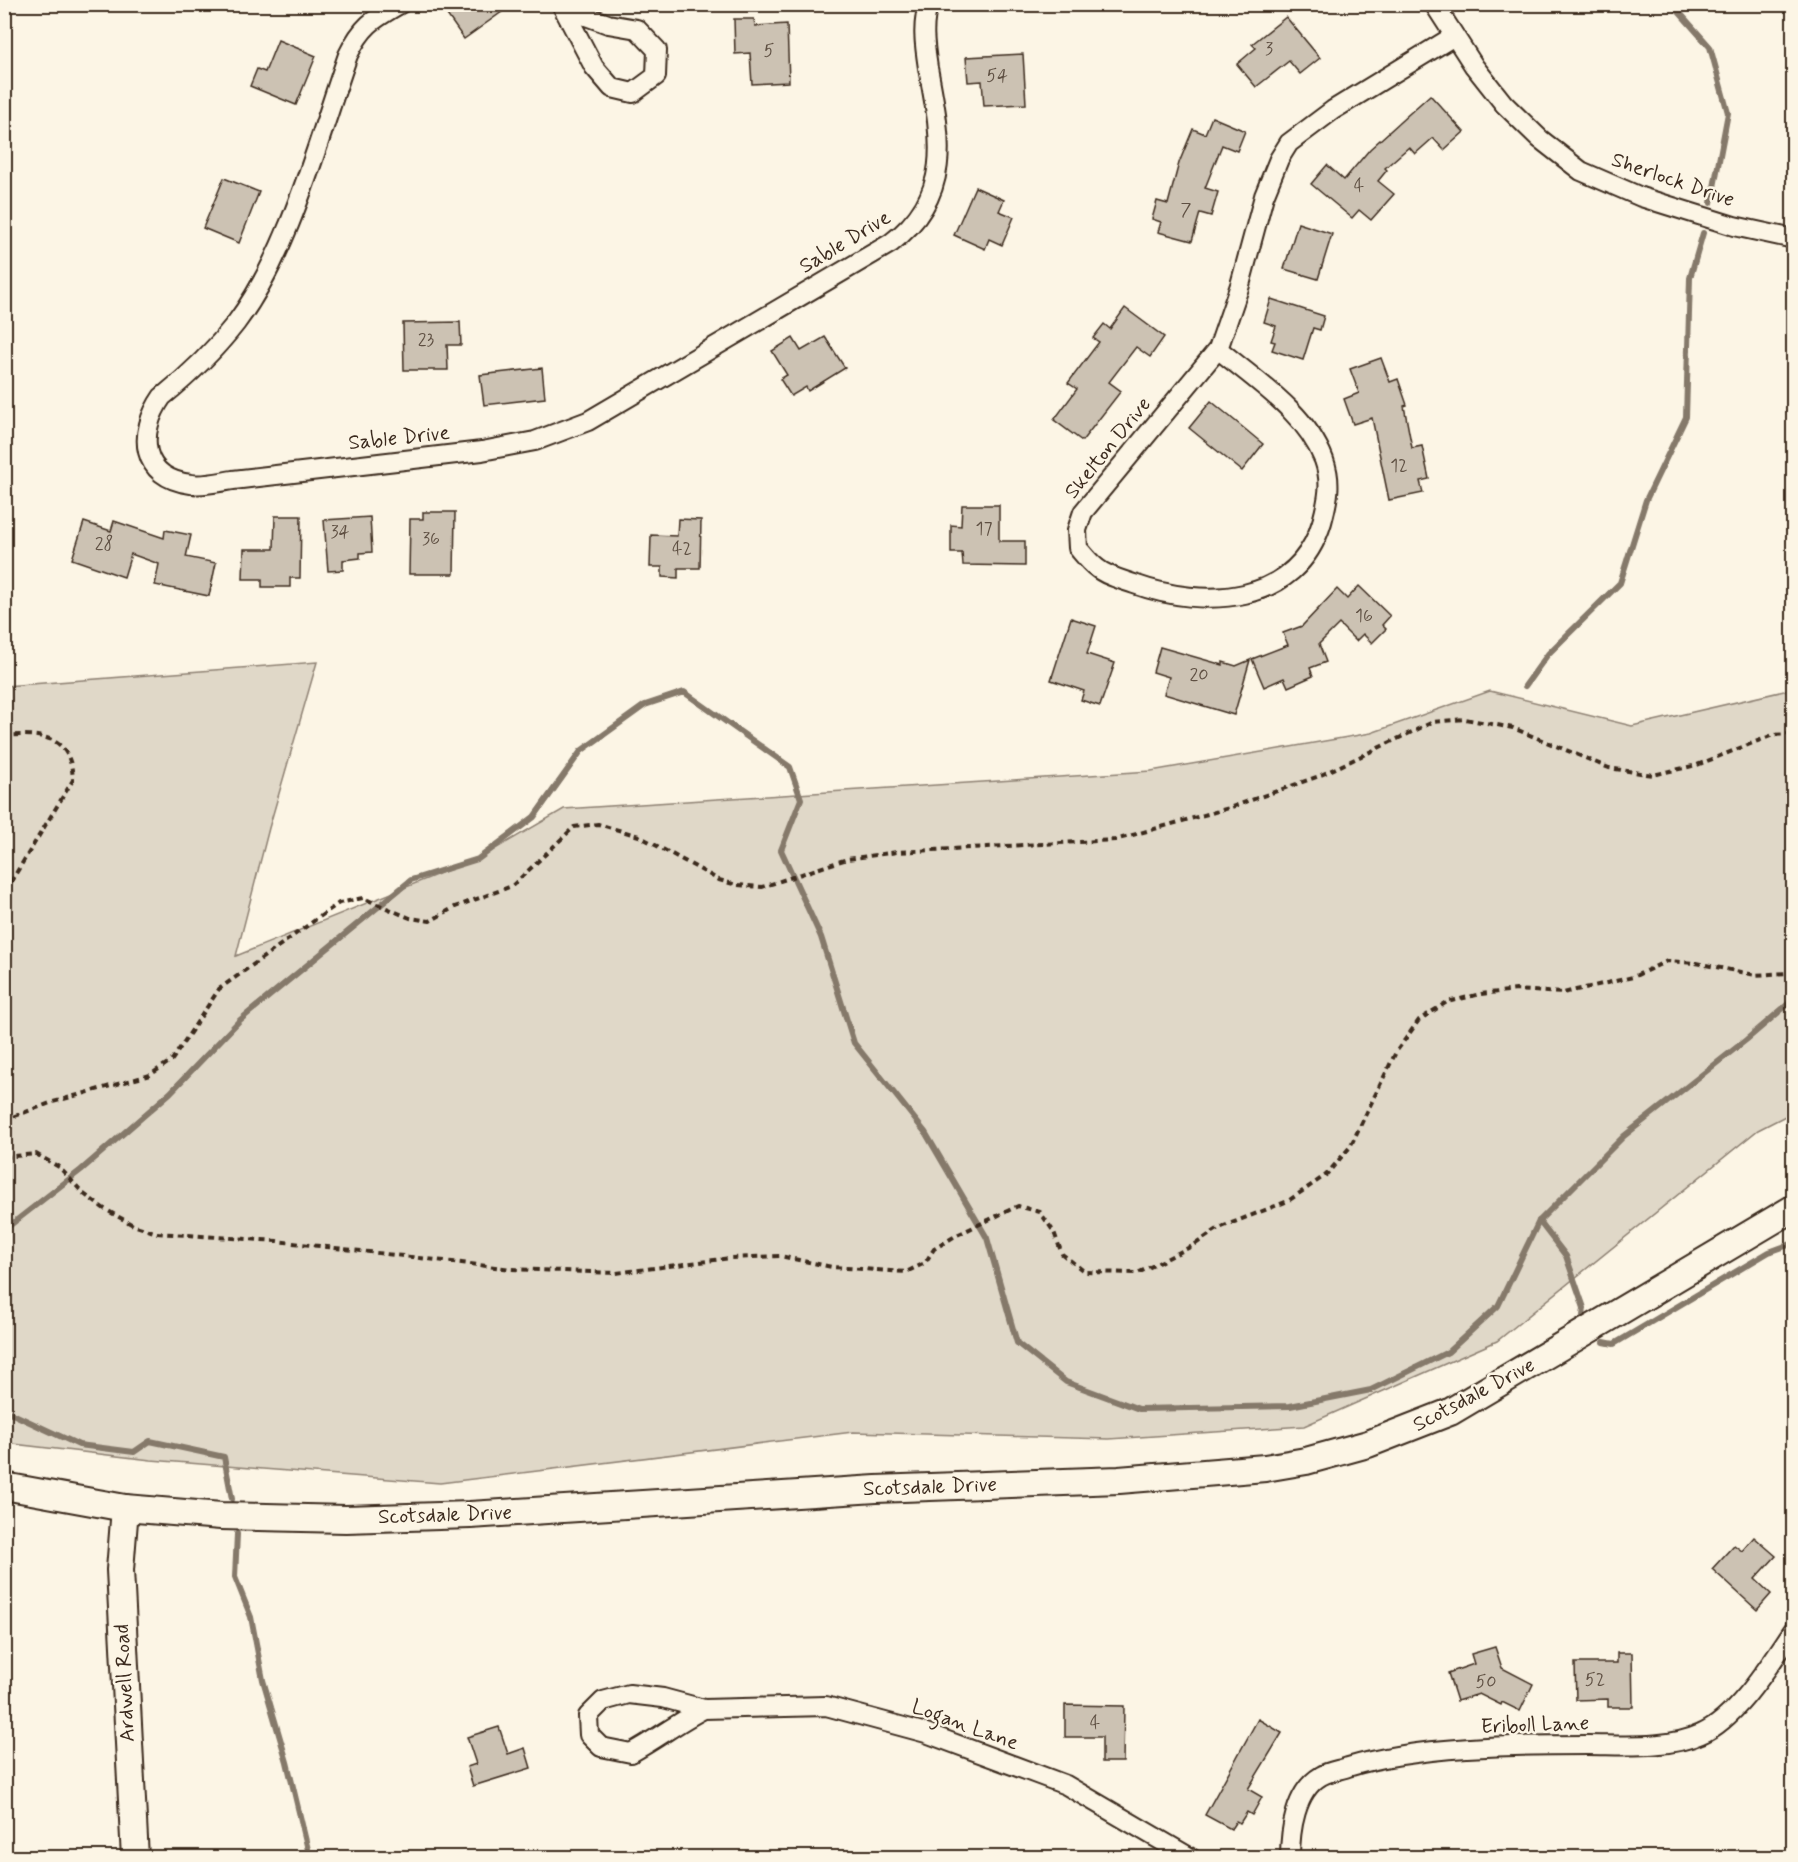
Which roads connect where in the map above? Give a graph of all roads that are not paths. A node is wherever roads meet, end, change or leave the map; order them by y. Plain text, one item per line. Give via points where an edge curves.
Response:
1 (400, 4) edge
2 (929, 4) edge
3 (1434, 4) edge
4 (562, 6) edge
5 (1454, 36) junction
6 (1794, 238) edge
7 (1218, 349) junction
8 (1794, 1208) edge
9 (4, 1486) edge
10 (125, 1508) junction
11 (1794, 1629) edge
12 (704, 1709) junction
13 (135, 1857) edge
14 (1191, 1857) edge
15 (1288, 1857) edge

1 - 2 street, Sable Drive via 360,31 283,237 236,323 152,411 144,441 159,472 175,480 193,484 233,480 452,455 535,441 588,421 891,243 922,213 933,195 938,175 938,132 925,48
3 - 5 street, Sherlock Drive
4 - 4 street via 594,66 612,88 633,93 656,76 657,50 637,29 608,24
5 - 6 street, Sherlock Drive via 1504,105 1581,171 1641,197 1734,226
5 - 7 street, Skelton Drive via 1333,110 1289,143 1264,196
7 - 7 street, Skelton Drive via 1285,405 1313,438 1324,460 1330,487 1318,536 1285,575 1237,597 1153,591 1097,569 1078,548 1077,530 1083,512
8 - 10 street, Scotsdale Drive via 1450,1412 1410,1430 1306,1461 1198,1475 876,1489 470,1515 278,1517
9 - 10 street, Scotsdale Drive
10 - 13 street, Ardwell Road via 120,1570
11 - 15 street, Eriboll Lane via 1764,1674 1730,1712 1702,1734 1635,1745 1484,1748 1386,1758 1321,1776 1298,1807
12 - 12 street, Logan Lane via 628,1694 603,1701 588,1716 587,1725 589,1735 601,1747 632,1753
12 - 14 street, Logan Lane via 826,1706 926,1732 1066,1785

